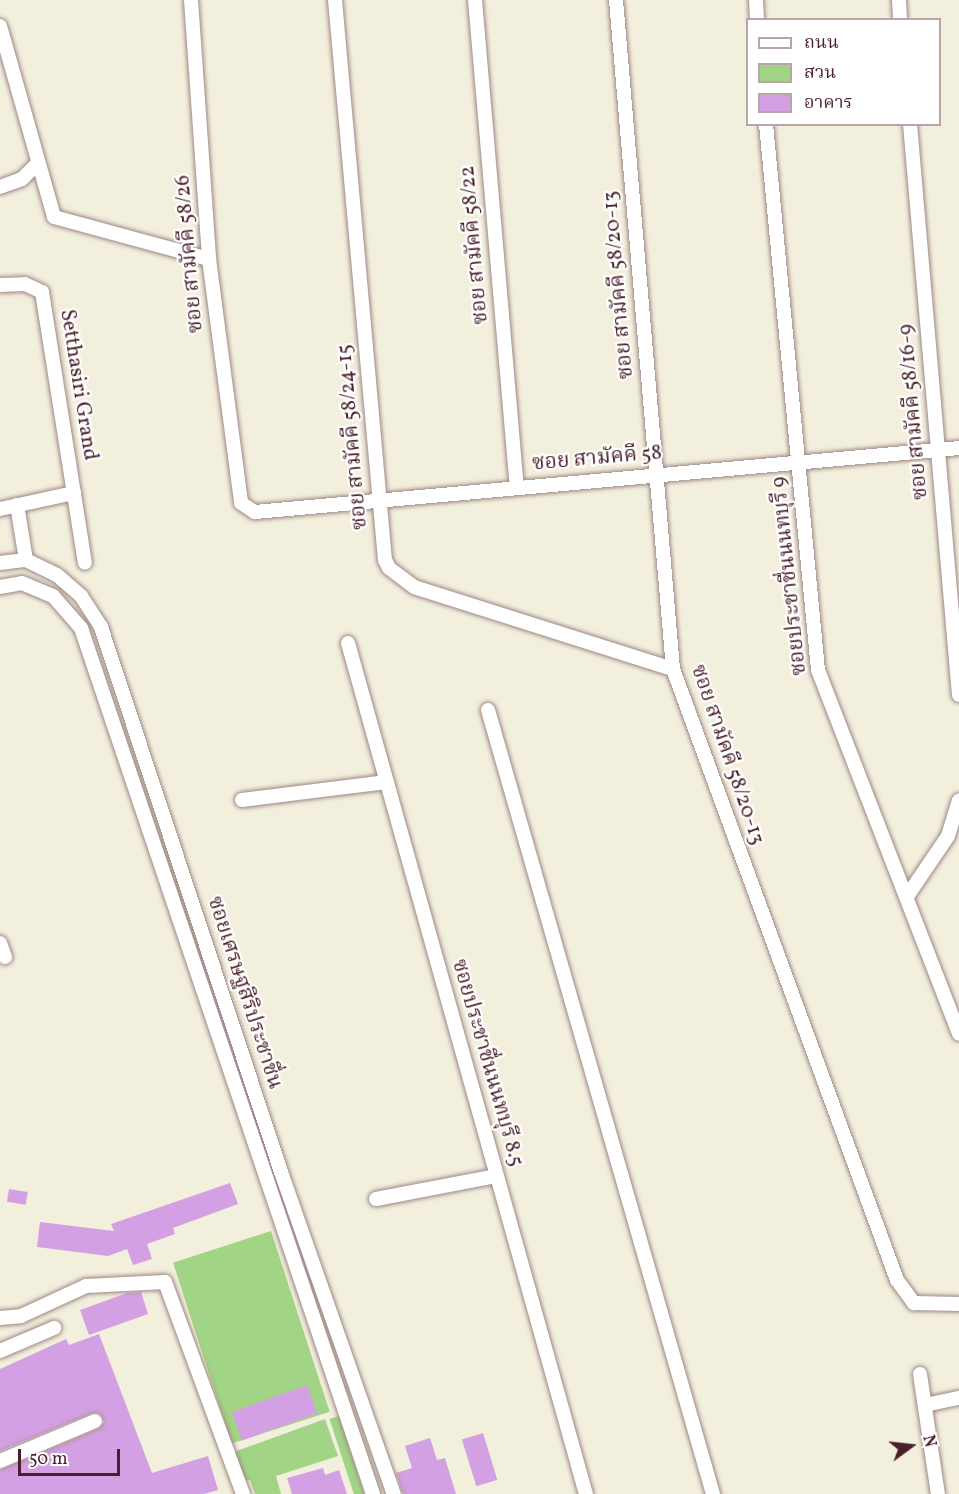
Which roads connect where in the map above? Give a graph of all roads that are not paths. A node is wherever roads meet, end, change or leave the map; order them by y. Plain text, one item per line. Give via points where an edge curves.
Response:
1 (192, 0) edge
2 (335, 0) edge
3 (475, 0) edge
4 (616, 0) edge
5 (756, 0) edge
6 (899, 0) edge
7 (757, 18) edge
8 (900, 18) edge
9 (0, 26) edge
10 (766, 126) edge
11 (910, 126) edge
12 (37, 164) junction
13 (0, 187) edge
14 (209, 259) junction
15 (0, 285) edge
16 (959, 448) edge
17 (939, 449) junction
18 (799, 462) junction
19 (657, 475) junction
20 (517, 487) junction
21 (74, 493) junction
22 (380, 501) junction
23 (241, 503) joint
24 (17, 505) junction
25 (0, 509) edge
26 (26, 560) junction
27 (0, 563) edge
28 (85, 564) dead end
29 (0, 586) edge
30 (348, 643) dead end
31 (673, 669) junction
32 (959, 695) edge
33 (488, 710) dead end
34 (387, 782) junction
35 (242, 800) dead end
36 (959, 801) edge
37 (908, 895) junction
38 (0, 943) edge
39 (5, 957) dead end
40 (959, 1034) edge
41 (497, 1176) junction
42 (376, 1199) dead end
43 (959, 1304) edge
44 (0, 1318) edge
45 (54, 1328) dead end
46 (0, 1351) edge
47 (920, 1374) dead end
48 (959, 1398) edge
49 (925, 1405) junction
50 (95, 1420) dead end
51 (0, 1461) edge
52 (239, 1493) edge
53 (374, 1494) edge
54 (394, 1494) edge
55 (586, 1494) edge
56 (713, 1494) edge
57 (939, 1494) edge

1 - 14 street, ซอย สามัคคี 58/26
2 - 22 street, ซอย สามัคคี 58/24-15
3 - 20 street, ซอย สามัคคี 58/22
4 - 19 street, ซอย สามัคคี 58/20-13
5 - 7 street
6 - 8 street
9 - 12 street
10 - 18 street, ซอยประชาชื่นนนทบุรี 9
11 - 17 street, ซอย สามัคคี 58/16-9
12 - 13 street via 22,178
12 - 14 street via 54,217
14 - 23 street, ซอย สามัคคี 58/26
15 - 21 street, Setthasiri Grand via 25,284 42,292
16 - 17 street, ซอย สามัคคี 58
17 - 18 street, ซอย สามัคคี 58
17 - 32 street, ซอย สามัคคี 58/16-9
18 - 19 street, ซอย สามัคคี 58
18 - 37 street, ซอยประชาชื่นนนทบุรี 9 via 818,670
19 - 20 street, ซอย สามัคคี 58
19 - 31 street, ซอย สามัคคี 58/20-13
20 - 22 street, ซอย สามัคคี 58
21 - 24 street, Setthasiri Grand
21 - 28 street, Setthasiri Grand
22 - 23 street, ซอย สามัคคี 58 via 255,512
22 - 31 street, ซอย สามัคคี 58/24-15 via 385,560 407,584
24 - 25 street, Setthasiri Grand
24 - 26 street
26 - 27 street
26 - 54 street, ซอยเศรษฐสิริประชาชื่น via 57,574 81,596 101,627 281,1172
29 - 53 street, ซอยเศรษฐสิริประชาชื่น via 22,583 53,596 81,628
30 - 34 street, ซอยประชาชื่นนนทบุรี 8.5
31 - 43 street, ซอย สามัคคี 58/20-13 via 897,1280 914,1303
33 - 56 street
34 - 35 street
34 - 41 street, ซอยประชาชื่นนนทบุรี 8.5
36 - 37 street via 948,836
37 - 40 street, ซอยประชาชื่นนนทบุรี 9
38 - 39 street
41 - 42 street
41 - 55 street, ซอยประชาชื่นนนทบุรี 8.5
44 - 52 street via 21,1316 86,1286 165,1282
45 - 46 street
47 - 49 street
48 - 49 street
49 - 57 street
50 - 51 street

